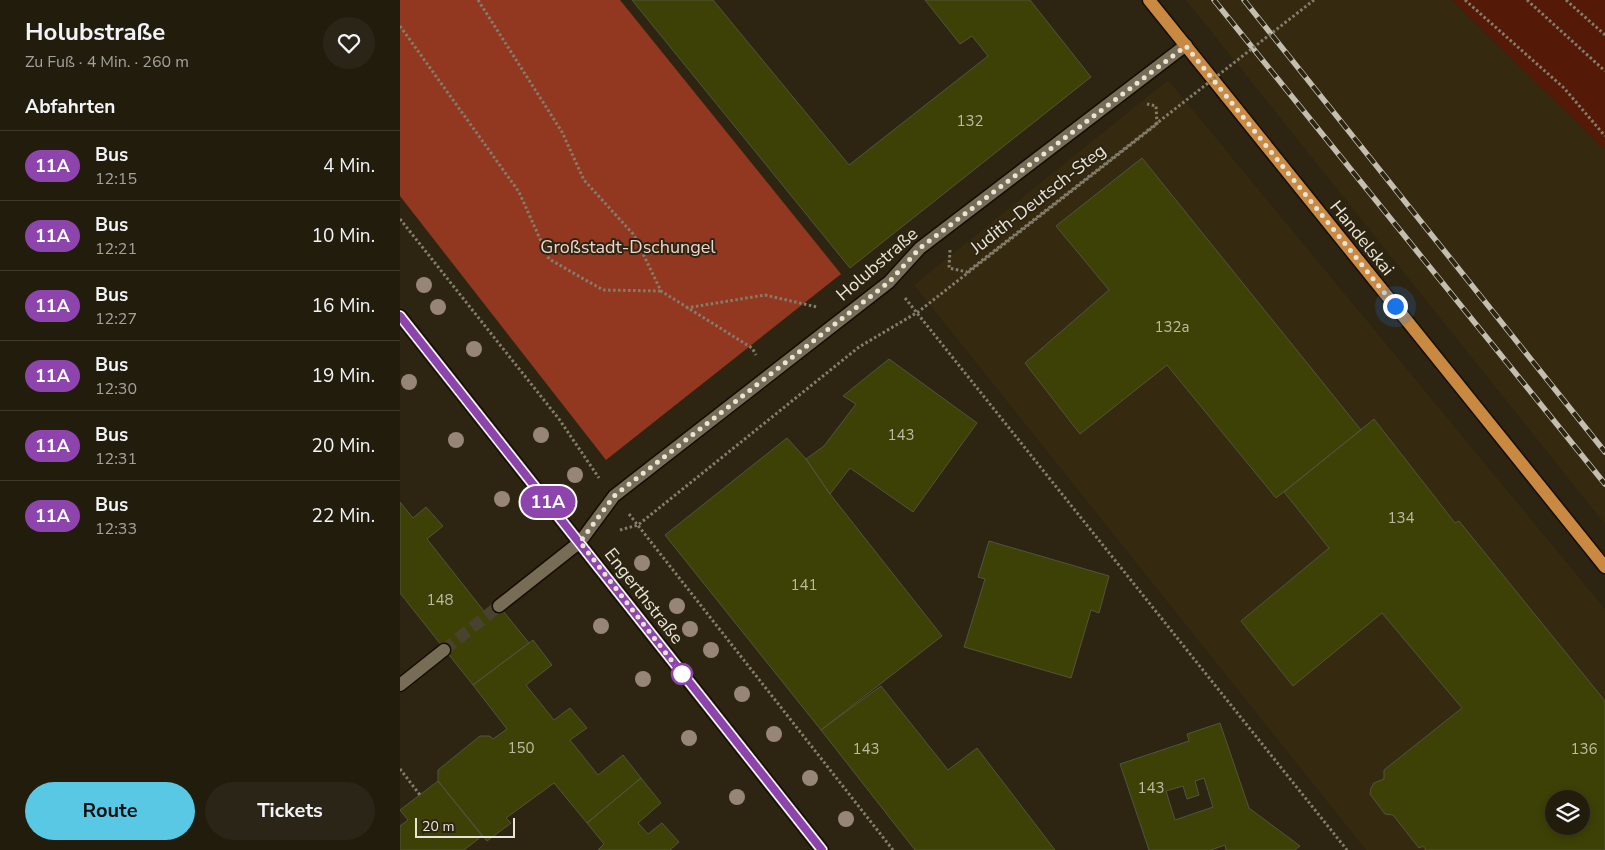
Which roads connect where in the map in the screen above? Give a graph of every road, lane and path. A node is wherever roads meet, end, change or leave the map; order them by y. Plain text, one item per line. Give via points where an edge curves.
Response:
1 (478, 0) edge
2 (1149, 0) edge
3 (1314, 0) edge
4 (1465, 0) edge
5 (1527, 0) edge
6 (1566, 0) edge
7 (400, 26) edge
8 (1605, 35) edge
9 (1186, 46) junction
10 (1605, 71) edge
11 (1140, 102) dead end
12 (1605, 136) edge
13 (400, 219) edge
14 (958, 244) dead end
15 (662, 292) junction
16 (686, 308) junction
17 (918, 312) junction
18 (846, 315) junction
19 (400, 316) edge
20 (768, 376) junction
21 (614, 496) junction
22 (638, 525) junction
23 (580, 542) junction
24 (1605, 567) edge
25 (499, 606) tunnel mouth
26 (444, 650) tunnel mouth
27 (400, 685) edge
28 (400, 769) edge
29 (420, 794) dead end
30 (822, 850) edge
31 (892, 850) edge
32 (1347, 850) edge

1 - 15 path via 562,132 584,180 634,234
2 - 9 main road, Handelskai
3 - 14 path, Judith-Deutsch-Steg, bridge via 967,272 949,268 950,250
4 - 12 path via 1564,88
5 - 10 path
6 - 8 path
7 - 15 path via 520,192 549,259 603,290
9 - 18 street, Holubstraße via 920,248 889,282
9 - 24 main road, Handelskai
11 - 17 path, Judith-Deutsch-Steg, bridge via 1156,106 1157,124
13 - 21 path via 559,419 590,467
15 - 16 path
16 - 18 path via 765,295
16 - 20 path via 752,348
17 - 22 path via 859,347
17 - 32 path
18 - 20 street, Holubstraße
19 - 23 street, Engerthstraße
20 - 21 street, Holubstraße
21 - 22 path
21 - 23 street, Holubstraße
22 - 23 path
22 - 31 path
23 - 25 street, Holubstraße
23 - 30 street, Engerthstraße
26 - 27 street
28 - 29 path

